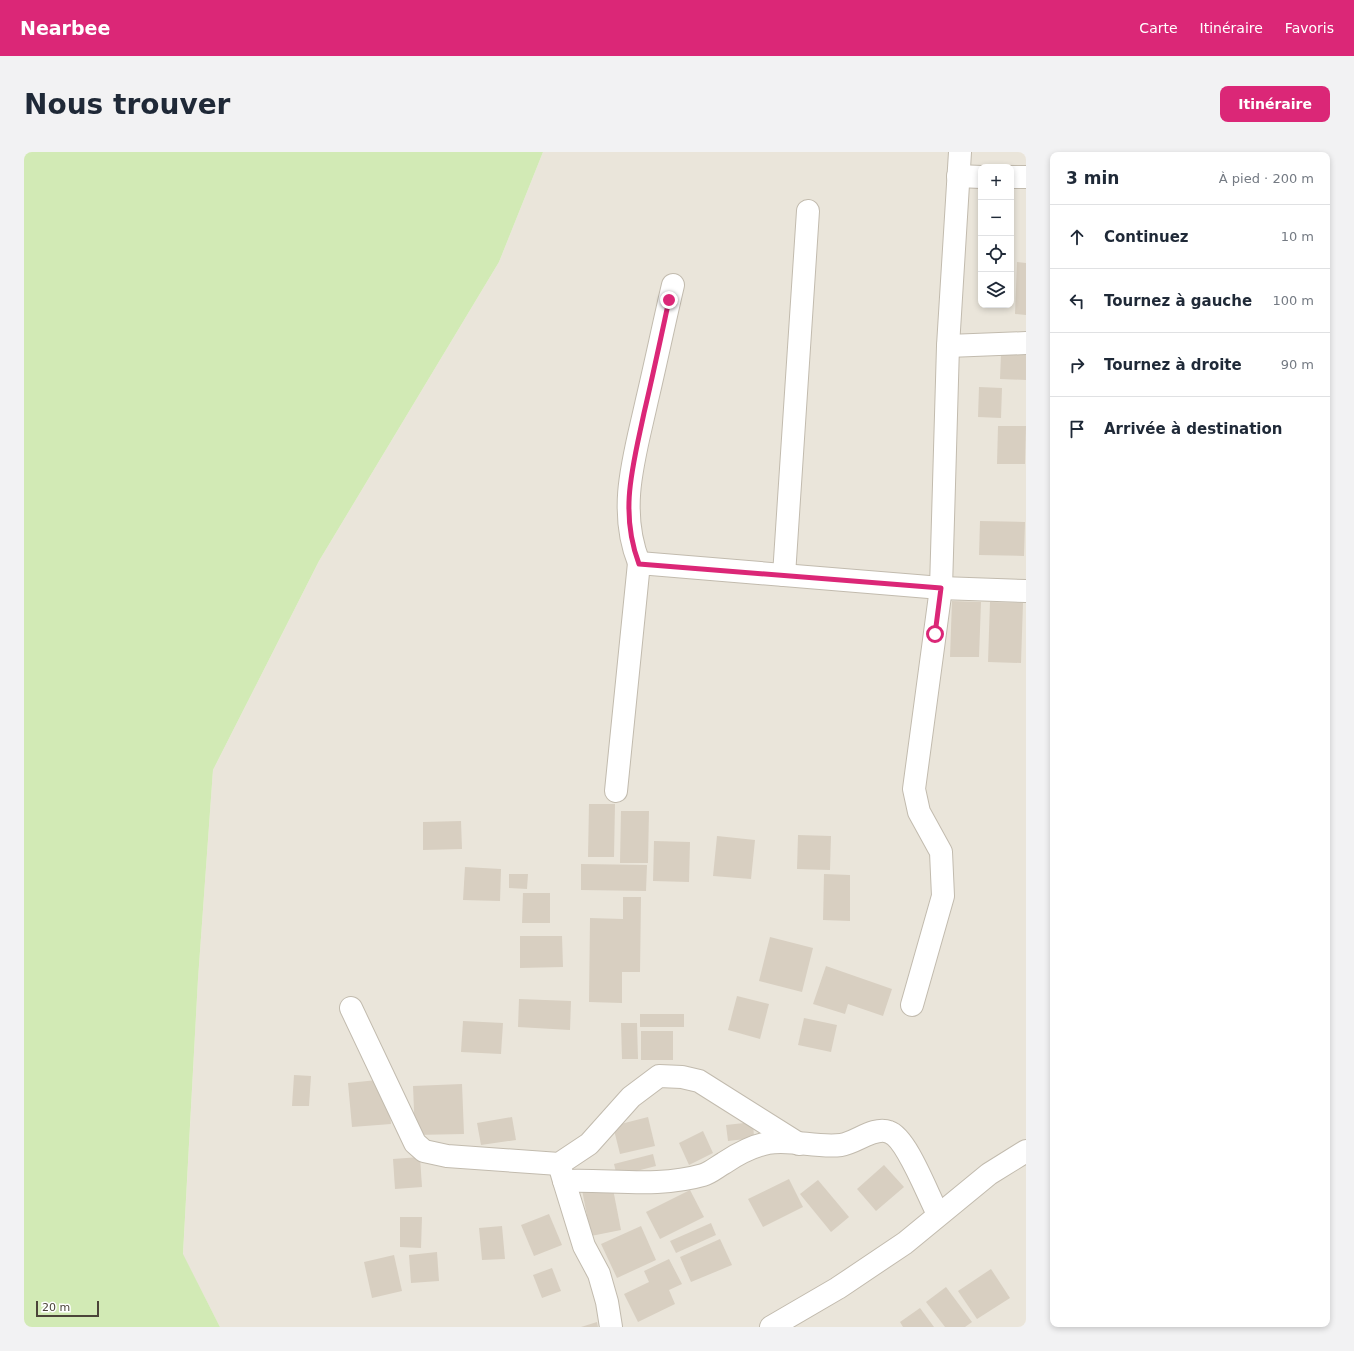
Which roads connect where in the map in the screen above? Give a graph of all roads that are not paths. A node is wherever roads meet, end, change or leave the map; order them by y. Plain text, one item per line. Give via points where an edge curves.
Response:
1 (960, 152) edge
2 (958, 176) junction
3 (978, 176) edge
4 (1014, 177) edge
5 (1026, 177) edge
6 (808, 211) dead end
7 (673, 285) dead end
8 (1026, 343) edge
9 (948, 346) junction
10 (639, 564) junction
11 (784, 575) junction
12 (941, 588) junction
13 (1026, 591) edge
14 (616, 791) dead end
15 (912, 1005) dead end
16 (351, 1008) dead end
17 (799, 1144) junction
18 (1026, 1151) edge
19 (561, 1173) junction
20 (938, 1214) junction
21 (611, 1327) edge
22 (771, 1327) edge

1 - 2 street
2 - 3 street
2 - 9 street
4 - 5 street
6 - 11 street
7 - 10 street via 630,478 628,522 631,544
8 - 9 street
9 - 12 street
10 - 11 street
10 - 14 street
11 - 12 street
12 - 13 street
12 - 15 street via 914,789 919,812 941,852 943,896
16 - 19 street via 415,1143 424,1151
17 - 19 street via 768,1143 741,1153 704,1175 677,1180 640,1183 589,1180
17 - 19 street via 699,1081 659,1076 631,1097
17 - 20 street via 842,1145 856,1142 882,1130 890,1132 902,1143
18 - 20 street via 989,1174
19 - 21 street via 584,1246 599,1274
20 - 22 street via 905,1243 838,1288

